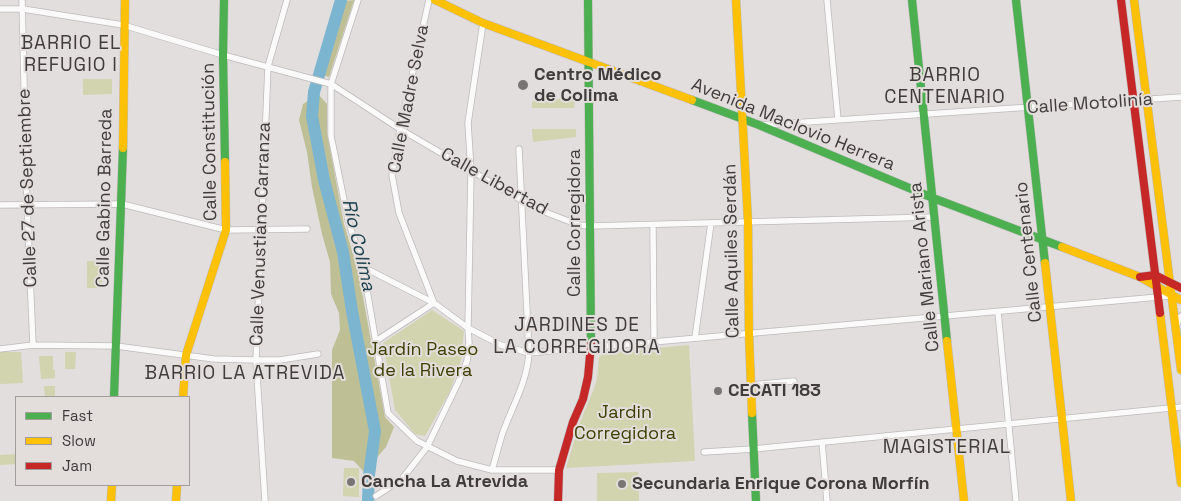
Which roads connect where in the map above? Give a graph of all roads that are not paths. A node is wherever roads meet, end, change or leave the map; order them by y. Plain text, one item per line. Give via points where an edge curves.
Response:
1 (22, 0) edge
2 (125, 0) edge
3 (224, 0) edge
4 (287, 0) edge
5 (358, 0) edge
6 (429, 0) edge
7 (435, 0) edge
8 (588, 0) edge
9 (736, 0) edge
10 (827, 0) edge
11 (912, 0) edge
12 (1016, 0) edge
13 (1121, 0) edge
14 (1134, 0) edge
15 (0, 9) edge
16 (23, 9) junction
17 (483, 23) junction
18 (123, 26) junction
19 (223, 55) junction
20 (588, 62) junction
21 (268, 66) junction
22 (331, 84) junction
23 (1181, 98) edge
24 (1145, 100) junction
25 (1132, 101) junction
26 (1028, 108) junction
27 (924, 114) junction
28 (743, 120) junction
29 (838, 120) junction
30 (759, 125) junction
31 (400, 129) junction
32 (519, 149) dead end
33 (471, 171) junction
34 (933, 198) junction
35 (523, 201) junction
36 (122, 204) junction
37 (0, 205) edge
38 (27, 205) junction
39 (935, 217) junction
40 (748, 222) junction
41 (711, 223) junction
42 (653, 225) junction
43 (590, 226) junction
44 (307, 229) dead end
45 (226, 230) junction
46 (261, 230) junction
47 (1042, 240) junction
48 (363, 267) junction
49 (1154, 275) junction
50 (1140, 277) junction
51 (1168, 281) junction
52 (1156, 285) junction
53 (1181, 288) edge
54 (1170, 295) junction
55 (1157, 298) junction
56 (1181, 300) edge
57 (434, 303) junction
58 (1050, 307) junction
59 (998, 312) junction
60 (945, 316) junction
61 (1181, 316) edge
62 (468, 328) junction
63 (1175, 328) junction
64 (749, 334) junction
65 (695, 338) junction
66 (376, 341) junction
67 (654, 342) junction
68 (33, 345) junction
69 (116, 346) junction
70 (591, 348) junction
71 (0, 349) edge
72 (529, 353) junction
73 (318, 354) dead end
74 (186, 355) junction
75 (256, 360) junction
76 (1181, 370) edge
77 (794, 381) dead end
78 (751, 385) junction
79 (114, 396) edge
80 (183, 396) edge
81 (1181, 407) edge
82 (1171, 408) junction
83 (1062, 419) junction
84 (1010, 424) junction
85 (957, 429) junction
86 (822, 442) junction
87 (427, 447) junction
88 (753, 449) junction
89 (704, 452) dead end
90 (492, 470) junction
91 (559, 470) junction
92 (1181, 483) edge
93 (112, 486) edge
94 (177, 486) edge
95 (376, 496) dead end
96 (111, 501) edge
97 (176, 501) edge
98 (265, 501) edge
99 (558, 501) edge
100 (756, 501) edge
101 (827, 501) edge
102 (964, 501) edge
103 (1016, 501) edge
104 (1071, 501) edge

1 - 16 street, Calle 27 de Septiembre
2 - 18 street, Calle Gabino Barreda
3 - 19 street, Calle Constitución
4 - 21 street, Calle Venustiano Carranza
5 - 22 street
6 - 31 street, Calle Madre Selva
7 - 17 street, Avenida Maclovio Herrera
8 - 20 street, Calle Corregidora
9 - 28 street, Calle Aquiles Serdán
10 - 29 street
11 - 27 street, Calle Mariano Arista
12 - 26 street, Calle Centenario
13 - 25 street
14 - 24 street
15 - 16 street, Calle Libertad
16 - 18 street, Calle Libertad
16 - 38 street, Calle 27 de Septiembre
17 - 20 street, Avenida Maclovio Herrera
17 - 33 street via 468,123
18 - 19 street, Calle Libertad
18 - 36 street, Calle Gabino Barreda
19 - 21 street, Calle Libertad
19 - 45 street, Calle Constitución
20 - 28 street, Avenida Maclovio Herrera
20 - 43 street, Calle Corregidora
21 - 22 street, Calle Libertad
21 - 46 street, Calle Venustiano Carranza
22 - 31 street, Calle Libertad
22 - 48 street via 331,136 348,220
23 - 24 street, Calle Motolinía
24 - 25 street, Calle Motolinía
24 - 51 street
25 - 26 street, Calle Motolinía
25 - 49 street
26 - 27 street, Calle Motolinía
26 - 47 street, Calle Centenario
27 - 29 street, Calle Motolinía
27 - 34 street, Calle Mariano Arista
28 - 30 street, Avenida Maclovio Herrera
28 - 40 street, Calle Aquiles Serdán
29 - 30 street, Calle Motolinía
30 - 34 street, Avenida Maclovio Herrera
31 - 33 street, Calle Libertad
31 - 57 street, Calle Madre Selva via 392,175 399,213
32 - 35 street
33 - 35 street, Calle Libertad
33 - 62 street
34 - 39 street, Calle Mariano Arista
34 - 47 street, Avenida Maclovio Herrera
35 - 43 street, Calle Libertad via 550,214
35 - 72 street
36 - 38 street
36 - 45 street
36 - 69 street, Calle Gabino Barreda
37 - 38 street
38 - 68 street, Calle 27 de Septiembre
39 - 40 street, Calle Libertad
39 - 60 street, Calle Mariano Arista
40 - 41 street, Calle Libertad
40 - 64 street, Calle Aquiles Serdán
41 - 42 street, Calle Libertad
41 - 65 street
42 - 43 street, Calle Libertad
42 - 67 street
43 - 70 street, Calle Corregidora
44 - 46 street
45 - 46 street
45 - 74 street, Calle Constitución
46 - 75 street, Calle Venustiano Carranza
47 - 50 street, Avenida Maclovio Herrera
47 - 58 street, Calle Centenario
48 - 57 street
48 - 66 street
49 - 50 street
49 - 51 street
49 - 52 street
50 - 52 street, Avenida Maclovio Herrera
51 - 53 street
51 - 54 street
52 - 54 street
52 - 55 street
54 - 55 street
54 - 56 street
54 - 63 street
55 - 58 street
55 - 82 street
57 - 62 street
57 - 66 street
58 - 59 street
58 - 83 street, Calle Centenario
59 - 60 street
59 - 84 street
60 - 64 street
60 - 85 street, Calle Mariano Arista
61 - 63 street
62 - 72 street via 502,345
62 - 87 street via 467,361
63 - 76 street
64 - 65 street
64 - 78 street, Calle Aquiles Serdán
65 - 67 street
66 - 87 street via 388,413
67 - 70 street
68 - 69 street
68 - 71 street
69 - 74 street
69 - 79 street, Calle Gabino Barreda
70 - 72 street
70 - 91 street, Calle Corregidora via 585,392
72 - 90 street via 526,374
73 - 75 street
74 - 75 street
74 - 80 street, Calle Constitución
75 - 98 street, Calle Venustiano Carranza
77 - 78 street
78 - 88 street, Calle Aquiles Serdán
81 - 82 street
82 - 83 street
82 - 92 street
83 - 84 street
83 - 104 street, Calle Centenario
84 - 85 street
84 - 103 street
85 - 86 street
85 - 102 street, Calle Mariano Arista
86 - 88 street
86 - 101 street
87 - 90 street via 457,461
87 - 95 street via 402,479
88 - 89 street
88 - 100 street, Calle Aquiles Serdán
90 - 91 street
91 - 99 street, Calle Corregidora
93 - 96 street
94 - 97 street

